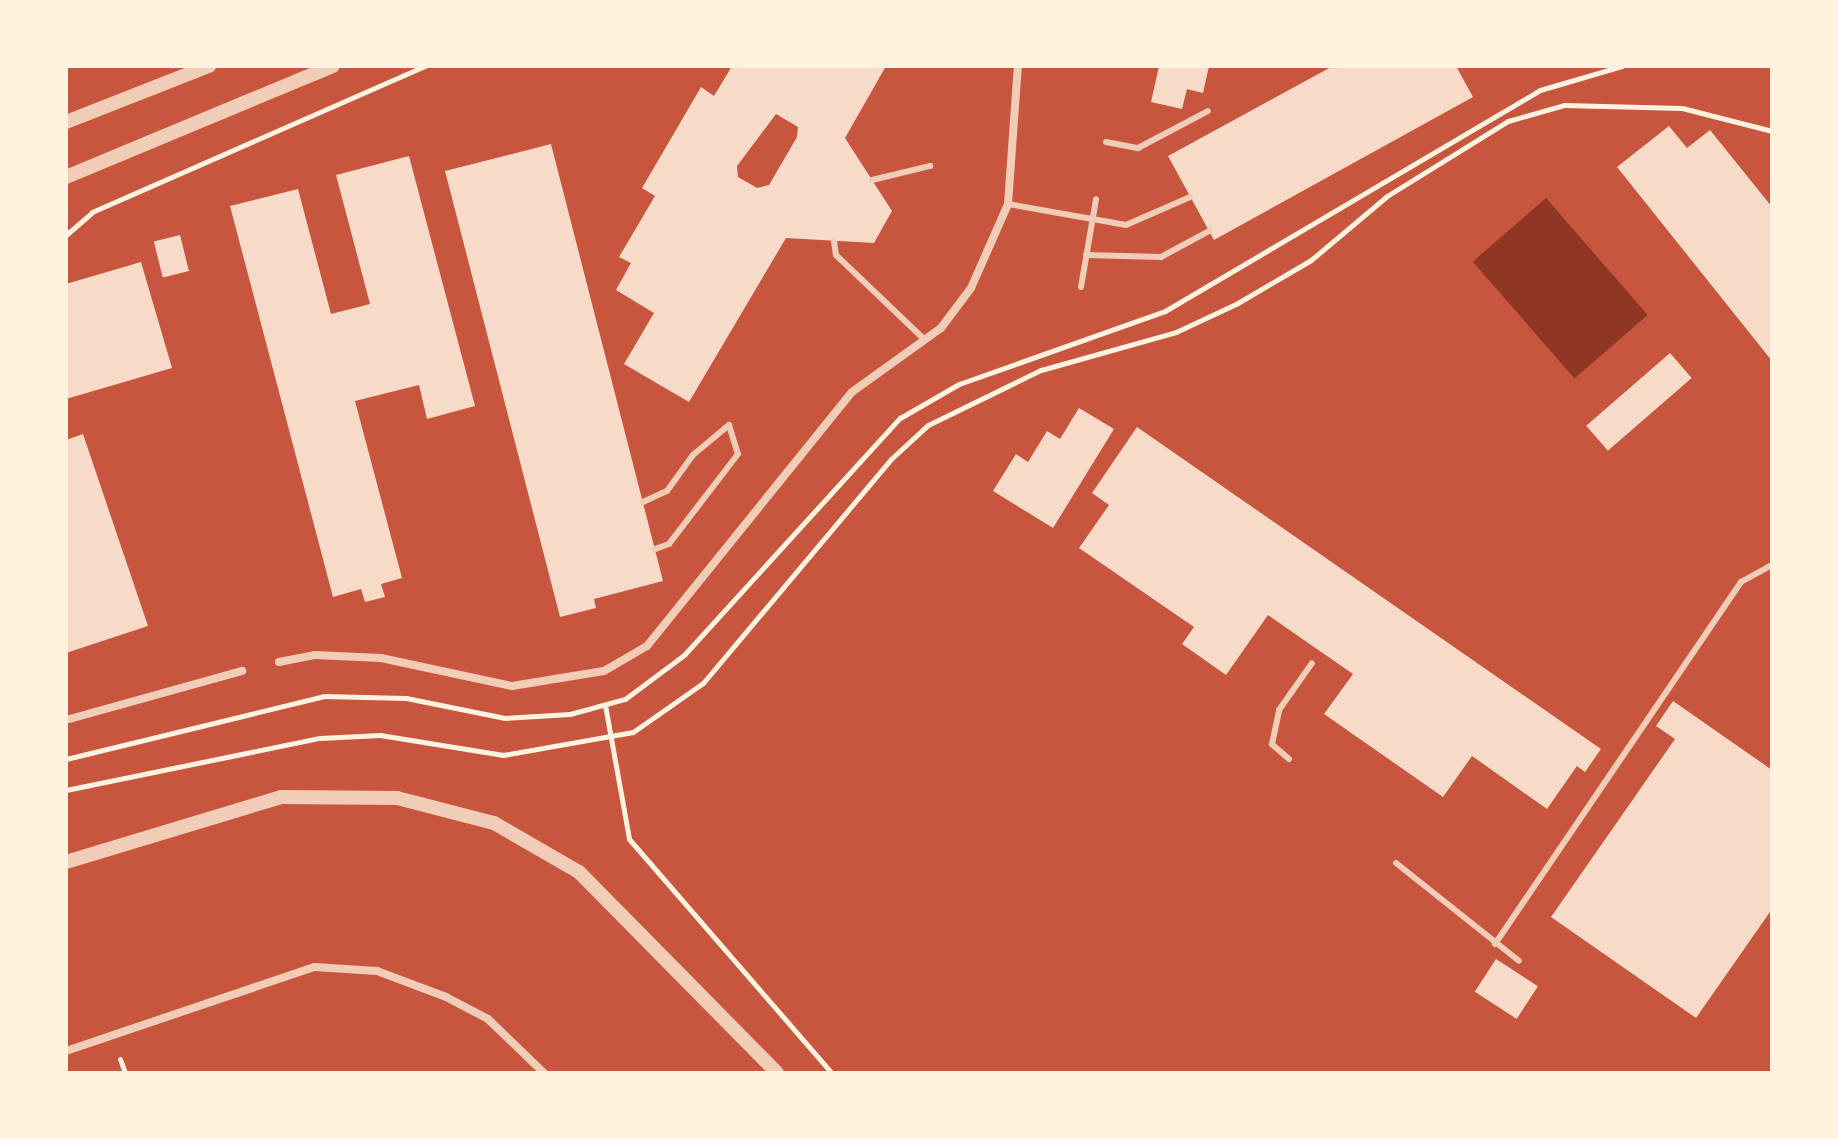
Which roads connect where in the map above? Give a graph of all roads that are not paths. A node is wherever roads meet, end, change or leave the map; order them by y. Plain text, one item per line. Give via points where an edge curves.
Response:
1 (209, 66) edge
2 (333, 66) edge
3 (1018, 66) edge
4 (1208, 111) dead end
5 (66, 122) edge
6 (1106, 142) dead end
7 (930, 166) dead end
8 (66, 177) edge
9 (872, 180) dead end
10 (1190, 197) dead end
11 (1096, 199) dead end
12 (1008, 204) junction
13 (1092, 221) junction
14 (1209, 231) dead end
15 (834, 241) dead end
16 (1086, 255) junction
17 (1081, 287) dead end
18 (924, 339) junction
19 (643, 502) dead end
20 (655, 549) dead end
21 (1772, 565) edge
22 (279, 662) dead end
23 (1312, 663) dead end
24 (242, 671) dead end
25 (66, 720) edge
26 (1289, 759) dead end
27 (66, 862) edge
28 (1396, 863) dead end
29 (1495, 944) junction
30 (1519, 961) dead end
31 (66, 1051) edge
32 (544, 1073) edge
33 (777, 1073) edge

1 - 5 street
2 - 8 street
3 - 12 street
4 - 6 lane via 1138,148
7 - 9 lane
10 - 13 lane via 1126,225
11 - 13 lane
12 - 13 lane
12 - 18 street via 971,288
13 - 16 lane
14 - 16 lane via 1161,257
15 - 18 lane via 836,255
16 - 17 lane
18 - 22 street via 852,392 647,646 604,671 512,686 381,658 315,655
19 - 20 lane via 667,491 693,455 729,425 738,454 669,544
21 - 29 lane via 1741,582
23 - 26 lane via 1279,710 1272,744
24 - 25 street
27 - 33 street via 281,797 397,798 494,823 579,872
28 - 29 lane
29 - 30 lane
31 - 32 street via 314,967 377,971 446,997 488,1019

